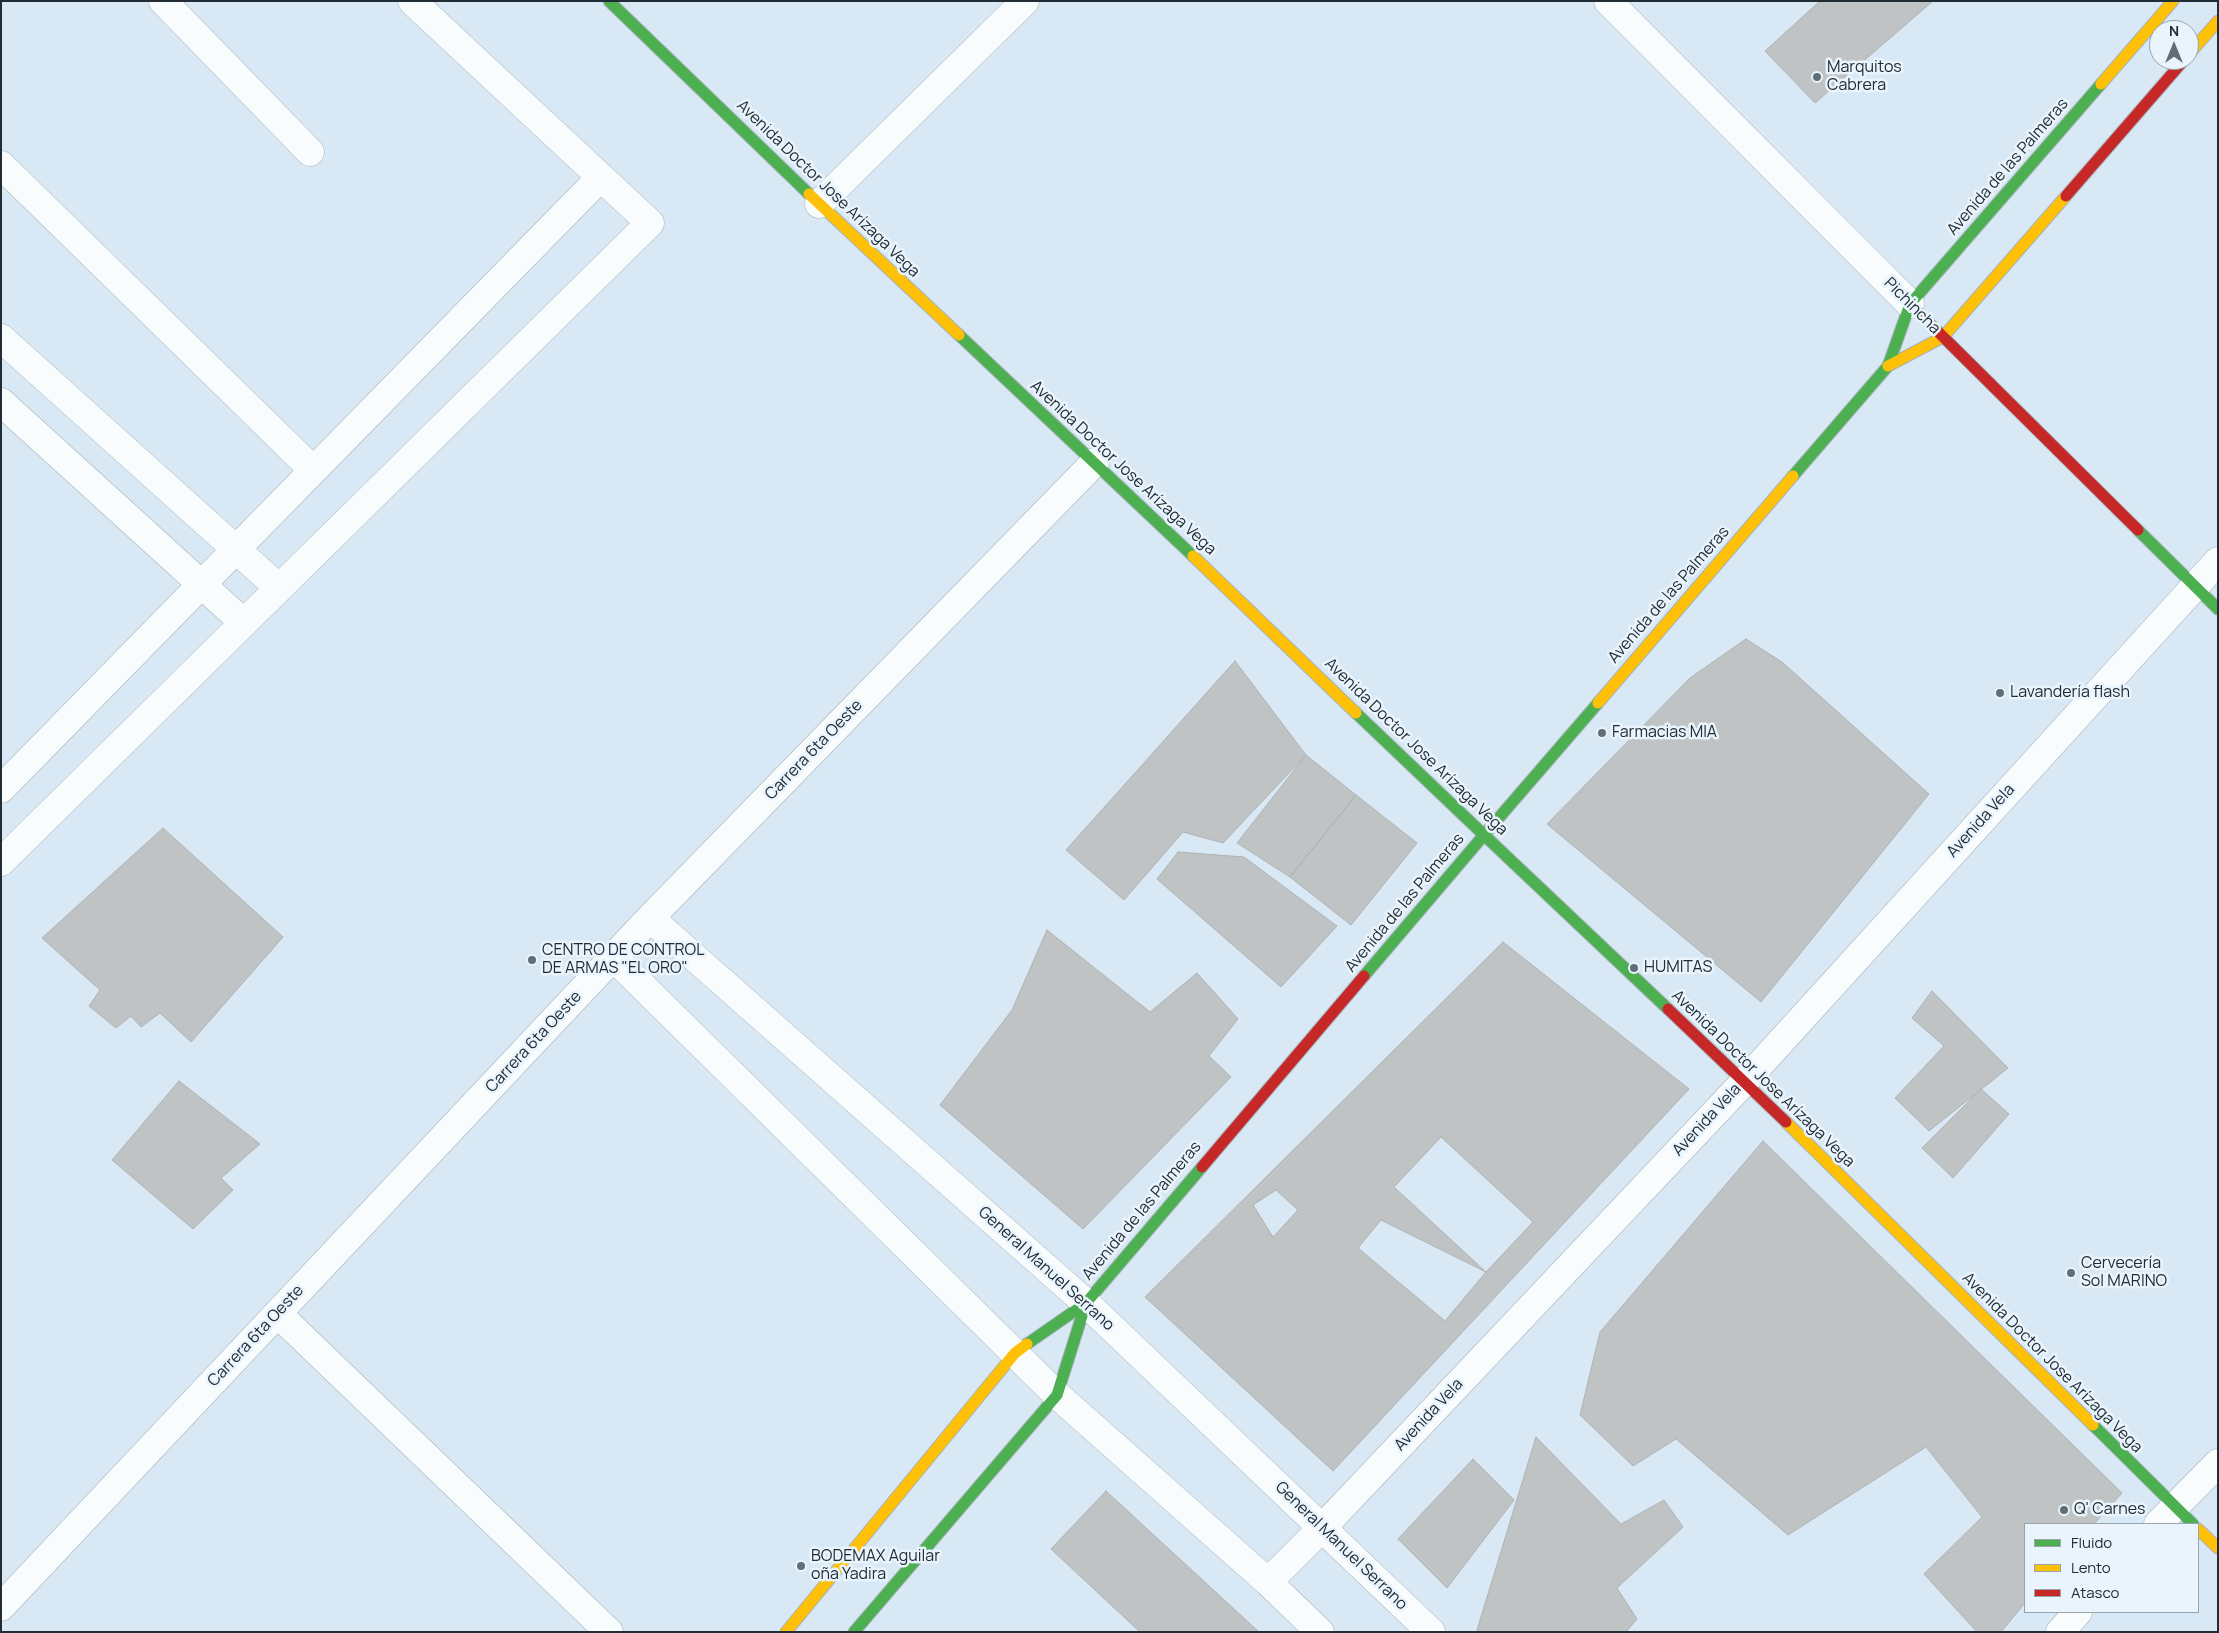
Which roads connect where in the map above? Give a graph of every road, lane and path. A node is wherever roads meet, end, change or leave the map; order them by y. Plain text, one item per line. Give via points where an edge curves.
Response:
1 (164, 1) edge
2 (412, 1) edge
3 (609, 1) edge
4 (1025, 1) edge
5 (1608, 1) edge
6 (2173, 1) edge
7 (2218, 21) edge
8 (2199, 43) edge
9 (2175, 70) edge
10 (310, 152) dead end
11 (1, 165) edge
12 (601, 178) junction
13 (819, 204) junction
14 (1910, 304) junction
15 (1943, 337) junction
16 (1, 338) edge
17 (1888, 366) junction
18 (1, 402) edge
19 (1094, 462) junction
20 (314, 470) junction
21 (236, 550) junction
22 (2218, 561) edge
23 (202, 584) junction
24 (2195, 586) junction
25 (279, 588) junction
26 (2218, 609) edge
27 (244, 623) junction
28 (1, 789) edge
29 (1484, 835) junction
30 (1, 862) edge
31 (650, 918) junction
32 (613, 957) junction
33 (1744, 1081) junction
34 (1086, 1303) junction
35 (278, 1314) junction
36 (1015, 1353) junction
37 (1057, 1396) junction
38 (2218, 1463) edge
39 (2175, 1518) edge
40 (1322, 1528) junction
41 (2199, 1530) edge
42 (2218, 1548) edge
43 (1268, 1582) junction
44 (1, 1606) edge
45 (2077, 1613) edge
46 (609, 1632) edge
47 (786, 1632) edge
48 (854, 1632) edge
49 (1320, 1632) edge
50 (1431, 1632) edge
51 (2060, 1632) edge

1 - 10 street
2 - 12 street
3 - 13 main road, Avenida Doctor Jose Arízaga Vega
4 - 13 street
5 - 14 street, Pichincha
6 - 14 main road, Avenida de las Palmeras
7 - 8 main road
9 - 15 main road, Avenida de las Palmeras
11 - 20 street
12 - 20 street
12 - 25 street via 650,224
13 - 19 main road, Avenida Doctor Jose Arízaga Vega
14 - 15 main road, Pichincha
14 - 17 main road, Avenida de las Palmeras
15 - 17 main road, Avenida de las Palmeras
15 - 24 main road, Pichincha
16 - 21 street
17 - 29 main road, Avenida de las Palmeras
18 - 23 street
19 - 29 main road, Avenida Doctor Jose Arízaga Vega
19 - 31 street, Carrera 6ta Oeste
20 - 21 street
21 - 23 street
21 - 25 street
22 - 24 street, Avenida Vela
23 - 27 street
23 - 28 street
24 - 26 main road, Pichincha
24 - 33 street, Avenida Vela
25 - 27 street
27 - 30 street
29 - 33 main road, Avenida Doctor Jose Arízaga Vega
29 - 34 main road, Avenida de las Palmeras
31 - 32 street, Carrera 6ta Oeste
31 - 34 street, General Manuel Serrano
32 - 35 street, Carrera 6ta Oeste
32 - 36 street
33 - 39 main road, Avenida Doctor Jose Arízaga Vega
33 - 40 street, Avenida Vela
34 - 36 main road, Avenida de las Palmeras
34 - 37 main road, Avenida de las Palmeras
34 - 40 street, General Manuel Serrano
35 - 44 street, Carrera 6ta Oeste
35 - 46 street
36 - 37 street
36 - 47 main road, Avenida de las Palmeras
37 - 43 street
37 - 48 main road, Avenida de las Palmeras
38 - 39 street
40 - 43 street, Avenida Vela
40 - 50 street, General Manuel Serrano
41 - 42 main road
43 - 49 street
45 - 51 street

